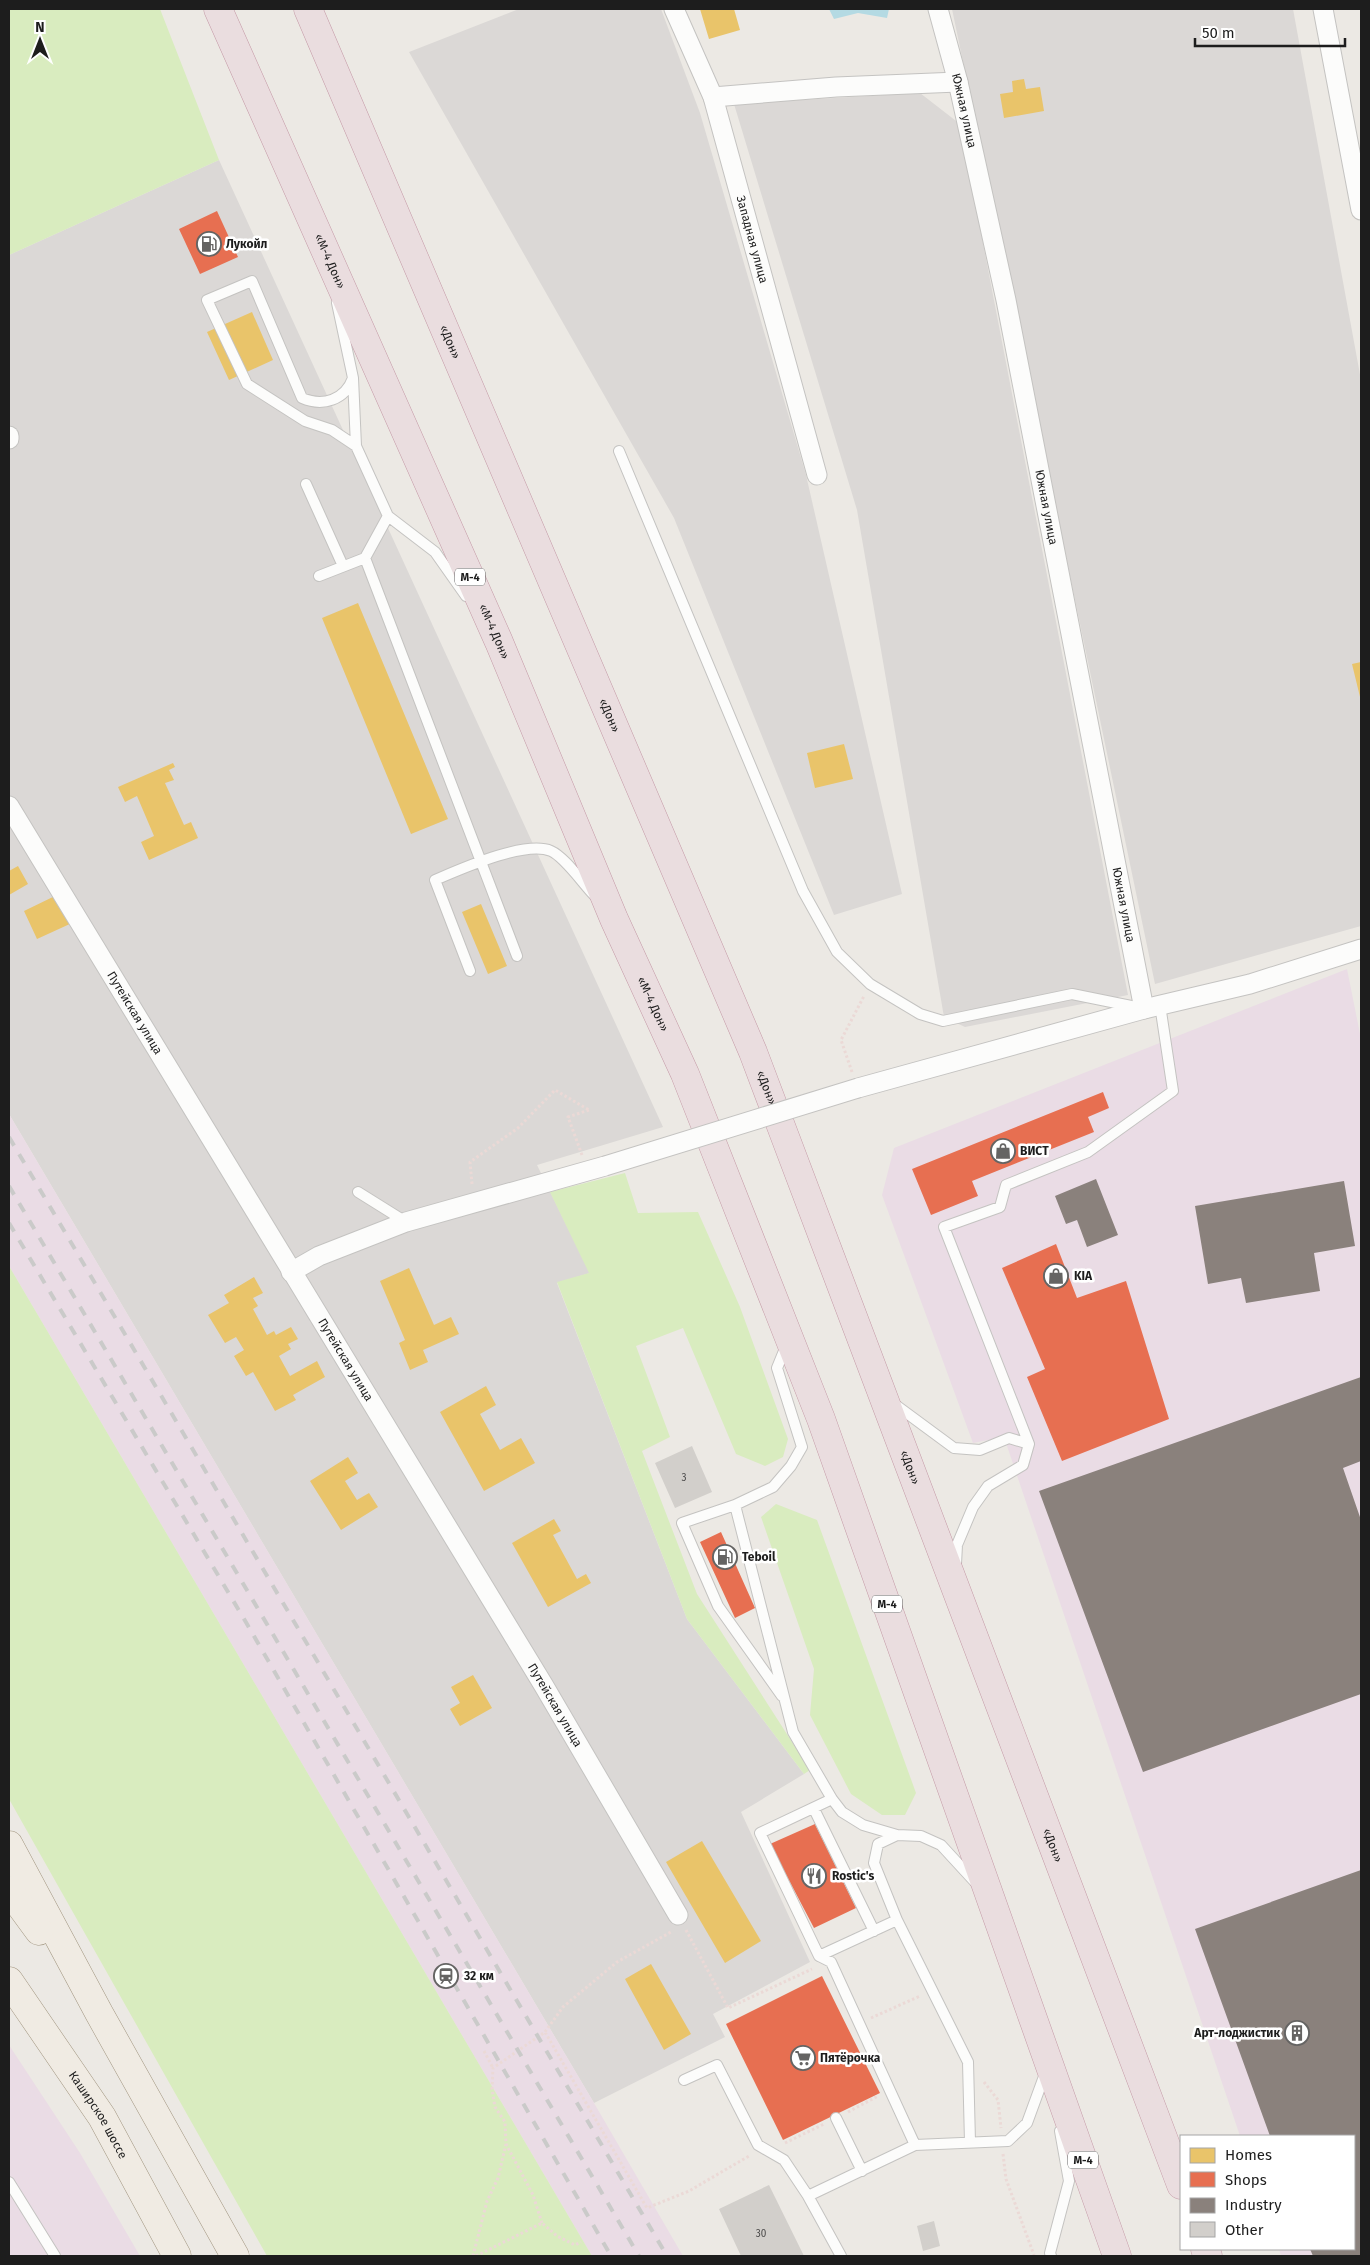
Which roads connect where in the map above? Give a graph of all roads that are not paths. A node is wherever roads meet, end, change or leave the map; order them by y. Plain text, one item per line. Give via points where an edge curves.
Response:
1 (218, 9) edge
2 (308, 9) edge
3 (674, 9) edge
4 (938, 9) edge
5 (1323, 9) edge
6 (958, 82) junction
7 (713, 97) junction
8 (1361, 210) edge
9 (326, 254) junction
10 (353, 378) junction
11 (356, 446) junction
12 (619, 451) dead end
13 (817, 475) dead end
14 (306, 484) dead end
15 (388, 516) junction
16 (364, 558) junction
17 (344, 566) junction
18 (319, 576) dead end
19 (499, 642) junction
20 (9, 806) edge
21 (481, 862) junction
22 (614, 918) junction
23 (1361, 949) edge
24 (518, 956) dead end
25 (470, 971) dead end
26 (1152, 1007) junction
27 (358, 1192) dead end
28 (406, 1222) junction
29 (291, 1272) junction
30 (789, 1338) junction
31 (883, 1396) junction
32 (1029, 1444) junction
33 (735, 1505) junction
34 (954, 1584) junction
35 (785, 1701) junction
36 (832, 1799) junction
37 (814, 1809) junction
38 (897, 1836) junction
39 (9, 1845) edge
40 (9, 1890) edge
41 (991, 1898) junction
42 (678, 1915) road end
43 (897, 1920) junction
44 (874, 1931) junction
45 (819, 1956) junction
46 (9, 1981) edge
47 (99, 2013) junction
48 (1049, 2063) junction
49 (684, 2080) dead end
50 (836, 2118) road end
51 (970, 2142) junction
52 (915, 2145) junction
53 (862, 2171) junction
54 (9, 2182) edge
55 (1180, 2182) edge
56 (808, 2196) junction
57 (55, 2256) edge
58 (177, 2256) edge
59 (235, 2256) edge
60 (841, 2256) edge
61 (1051, 2256) edge
62 (1117, 2256) edge

1 - 9 highway, «М-4 Дон» / М-4
2 - 31 highway, «Дон» via 754,1052
3 - 7 street, Западная улица
4 - 6 street, Южная улица
5 - 8 street
6 - 7 street
6 - 26 street, Южная улица
7 - 13 street, Западная улица
9 - 10 lane
9 - 19 highway, «М-4 Дон» / М-4
10 - 11 lane
10 - 11 lane via 349,388 328,402 314,403 302,398 252,281 207,300 246,384 306,422 332,430
11 - 15 lane
12 - 26 lane via 803,891 837,952 870,984 920,1014 944,1021 1072,994
14 - 17 lane
15 - 16 lane
15 - 19 lane via 435,552
16 - 17 lane
16 - 21 lane
17 - 18 lane
19 - 22 highway, «М-4 Дон» / М-4
20 - 29 street, Путейская улица
21 - 22 lane via 527,848 553,852
21 - 24 lane
21 - 25 lane via 435,880
22 - 30 highway, «М-4 Дон» / М-4 via 685,1074
23 - 26 street via 1250,984
26 - 28 street, bridge via 855,1080 605,1166
26 - 32 lane via 1173,1091 1088,1152 1006,1185 1000,1207 944,1227
27 - 28 lane
28 - 29 street via 319,1256
29 - 42 street, Путейская улица via 544,1686
30 - 33 lane via 777,1368 802,1447 773,1487
30 - 41 highway, М-4 via 821,1419
31 - 32 lane via 954,1448 980,1450 1009,1438
31 - 34 highway, «Дон»
32 - 34 lane via 1023,1465 988,1486 973,1507 957,1545
33 - 35 lane
33 - 35 lane via 682,1523 718,1606
34 - 55 highway, «Дон»
35 - 36 lane via 793,1732
36 - 37 lane
36 - 38 lane via 842,1812 863,1825
37 - 44 lane
37 - 45 lane via 760,1833
38 - 41 lane via 921,1836 941,1845
38 - 43 lane via 878,1844 874,1863
39 - 47 main road
40 - 47 main road
41 - 48 highway, М-4
43 - 44 lane
43 - 51 lane via 968,2062
44 - 45 lane
45 - 52 lane via 831,1962
46 - 58 main road, Каширское шоссе via 102,2117
47 - 59 main road
48 - 51 lane via 1027,2123 1008,2141
48 - 61 lane via 1069,2181
48 - 62 highway, М-4
49 - 56 lane via 717,2065 758,2145 784,2160
50 - 53 lane
51 - 52 lane
52 - 53 lane
53 - 56 lane
54 - 57 lane
56 - 60 lane

